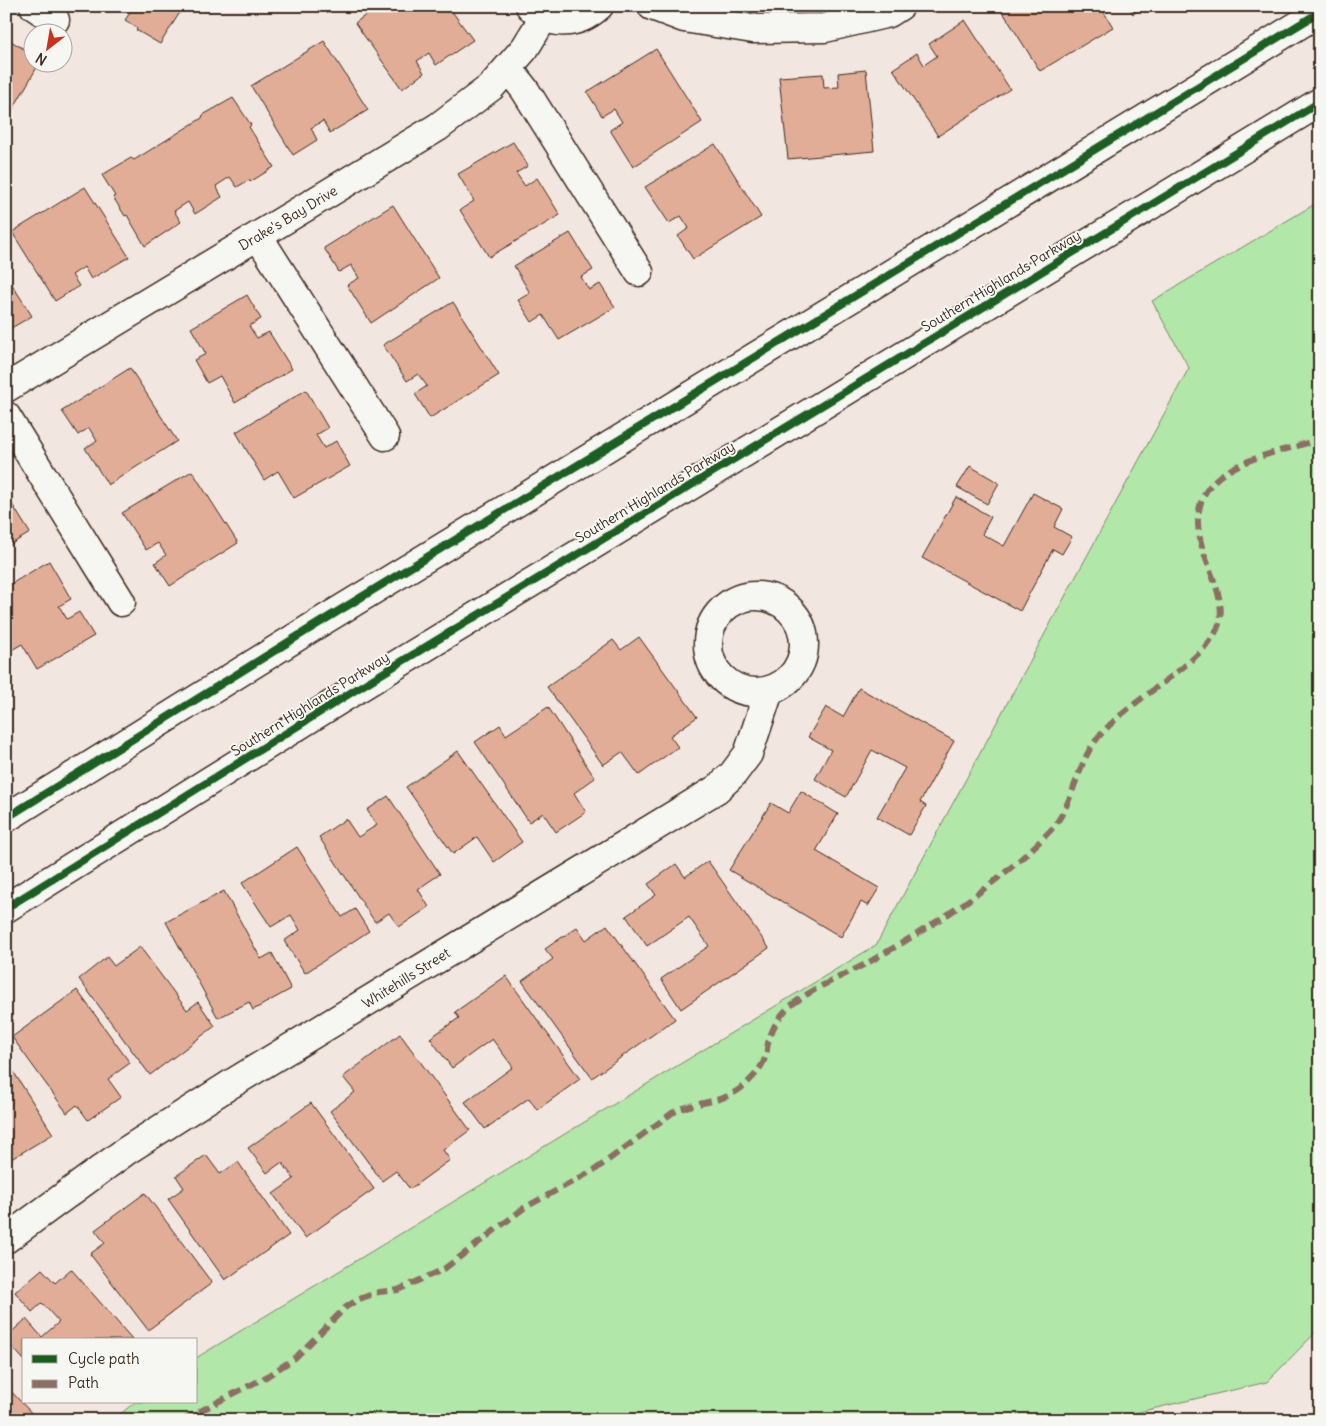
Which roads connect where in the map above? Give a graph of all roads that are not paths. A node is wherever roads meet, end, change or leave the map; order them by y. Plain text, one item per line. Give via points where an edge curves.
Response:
1 (599, 6) edge
2 (652, 6) edge
3 (900, 6) edge
4 (537, 12) edge
5 (1320, 12) edge
6 (508, 68) junction
7 (1320, 102) edge
8 (258, 236) junction
9 (639, 272) dead end
10 (6, 388) edge
11 (6, 416) edge
12 (385, 436) dead end
13 (121, 602) dead end
14 (769, 691) dead end
15 (7, 817) edge
16 (6, 908) edge
17 (6, 1238) edge

1 - 4 main road via 590,15 575,21 559,22
2 - 3 main road via 684,18 753,29 825,28 889,12
4 - 6 main road, Drake's Bay Drive via 525,48
5 - 15 main road
6 - 8 main road, Drake's Bay Drive via 491,87 438,127
6 - 9 main road
7 - 16 main road, Southern Highlands Parkway via 369,682
8 - 10 main road, Drake's Bay Drive
8 - 12 main road
11 - 13 main road
14 - 17 main road, Whitehills Street via 748,754 717,789 231,1084 126,1151

